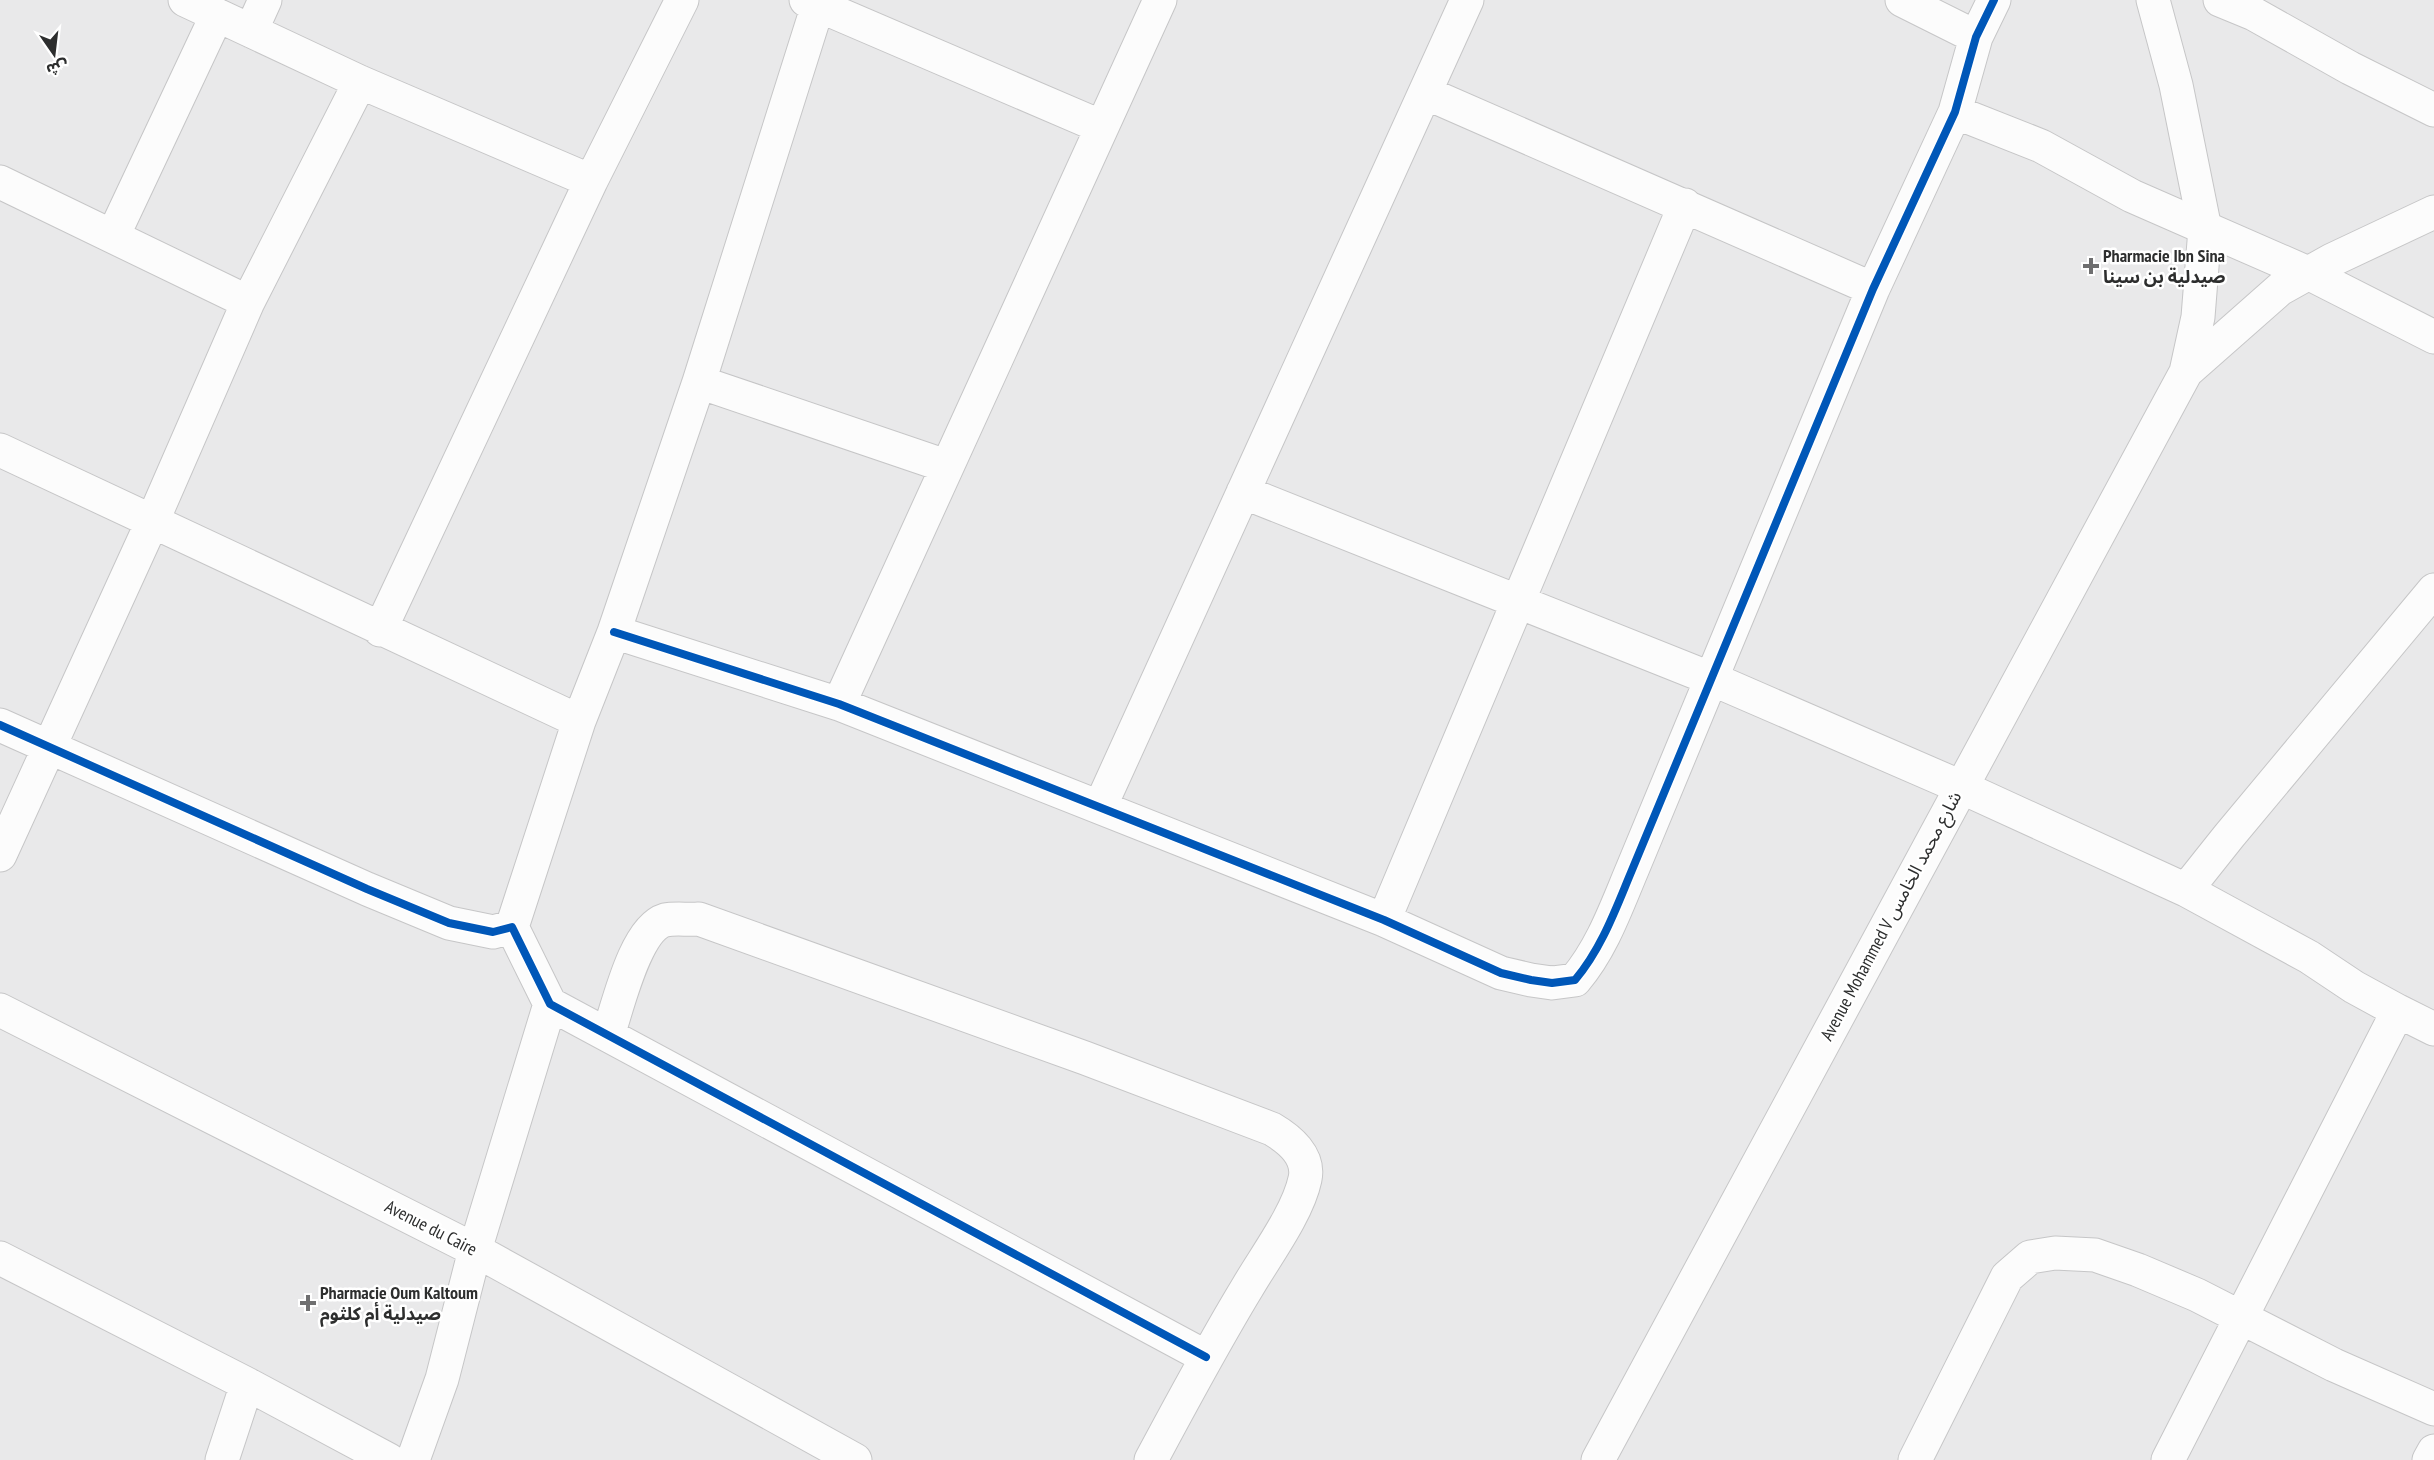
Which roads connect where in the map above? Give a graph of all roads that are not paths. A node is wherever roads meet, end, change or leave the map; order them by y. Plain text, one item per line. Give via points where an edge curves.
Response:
1 (185, 0) edge
2 (265, 0) edge
3 (682, 0) edge
4 (1160, 0) edge
5 (1467, 0) edge
6 (1902, 0) edge
7 (1994, 0) edge
8 (2153, 0) edge
9 (2220, 0) edge
10 (812, 2) edge
11 (2258, 7) edge
12 (217, 15) junction
13 (251, 31) junction
14 (1976, 37) junction
15 (360, 82) junction
16 (1426, 93) junction
17 (2434, 110) edge
18 (1955, 112) junction
19 (1102, 127) junction
20 (591, 181) junction
21 (0, 182) edge
22 (1685, 205) junction
23 (2434, 212) edge
24 (2205, 229) junction
25 (112, 236) junction
26 (2308, 273) junction
27 (1874, 289) junction
28 (248, 302) junction
29 (2434, 337) edge
30 (2186, 372) junction
31 (699, 382) junction
32 (0, 450) edge
33 (946, 466) junction
34 (1243, 492) junction
35 (153, 520) junction
36 (2434, 590) edge
37 (1518, 602) junction
38 (380, 630) junction
39 (614, 632) junction
40 (1712, 679) junction
41 (839, 704) junction
42 (579, 721) junction
43 (0, 725) edge
44 (50, 748) junction
45 (1961, 787) junction
46 (1100, 807) junction
47 (0, 855) edge
48 (2186, 890) junction
49 (1384, 920) junction
50 (512, 927) junction
51 (550, 1004) junction
52 (0, 1010) edge
53 (2398, 1011) junction
54 (2434, 1029) edge
55 (608, 1035) junction
56 (475, 1250) junction
57 (0, 1258) edge
58 (2241, 1318) junction
59 (1206, 1357) junction
60 (248, 1384) junction
61 (2434, 1409) edge
62 (2434, 1451) edge
63 (222, 1460) edge
64 (389, 1460) edge
65 (413, 1460) edge
66 (855, 1460) edge
67 (1151, 1460) edge
68 (1598, 1460) edge
69 (1915, 1460) edge
70 (2168, 1460) edge
71 (2429, 1460) edge

1 - 12 street
2 - 13 street
3 - 20 street
4 - 19 street
5 - 16 street
6 - 14 street
7 - 14 street
8 - 24 street via 2176,85
9 - 11 street
10 - 19 street
10 - 31 street
11 - 17 street via 2350,68
12 - 13 street
12 - 25 street
13 - 15 street
14 - 18 street
15 - 20 street
15 - 28 street
16 - 22 street
16 - 34 street
18 - 24 street via 2041,146 2132,196
18 - 27 street
19 - 33 street
20 - 38 street
21 - 25 street
22 - 27 street
22 - 37 street
23 - 26 street
24 - 26 street
24 - 30 street via 2198,317
25 - 28 street
26 - 29 street
26 - 30 street via 2280,289
27 - 40 street
28 - 35 street
30 - 45 street, Avenue Mohammed V شارع محمد الخامس
31 - 33 street
31 - 39 street
32 - 35 street
33 - 41 street
34 - 37 street
34 - 46 street
35 - 38 street
35 - 44 street
36 - 48 street
37 - 40 street
37 - 49 street
38 - 42 street
39 - 41 street
39 - 42 street
40 - 45 street
40 - 49 street via 1604,934 1589,964 1575,980 1531,980 1502,973
41 - 46 street
42 - 50 street
43 - 44 street
44 - 47 street
44 - 50 street via 449,923 492,932
45 - 48 street
45 - 68 street, Avenue Mohammed V شارع محمد الخامس
46 - 49 street
48 - 53 street
50 - 51 street
51 - 55 street
51 - 56 street
52 - 56 street, Avenue du Caire
53 - 54 street
53 - 58 street
55 - 59 street
55 - 59 street via 635,954 648,930 666,920 699,919 1272,1129 1296,1147 1303,1160 1305,1178 1293,1209
56 - 65 street via 442,1379
56 - 66 street, Avenue du Caire
57 - 60 street
58 - 61 street
58 - 69 street via 2197,1295 2095,1255 2055,1253 2030,1257 2007,1277
58 - 70 street
59 - 67 street
60 - 63 street
60 - 64 street
62 - 71 street

